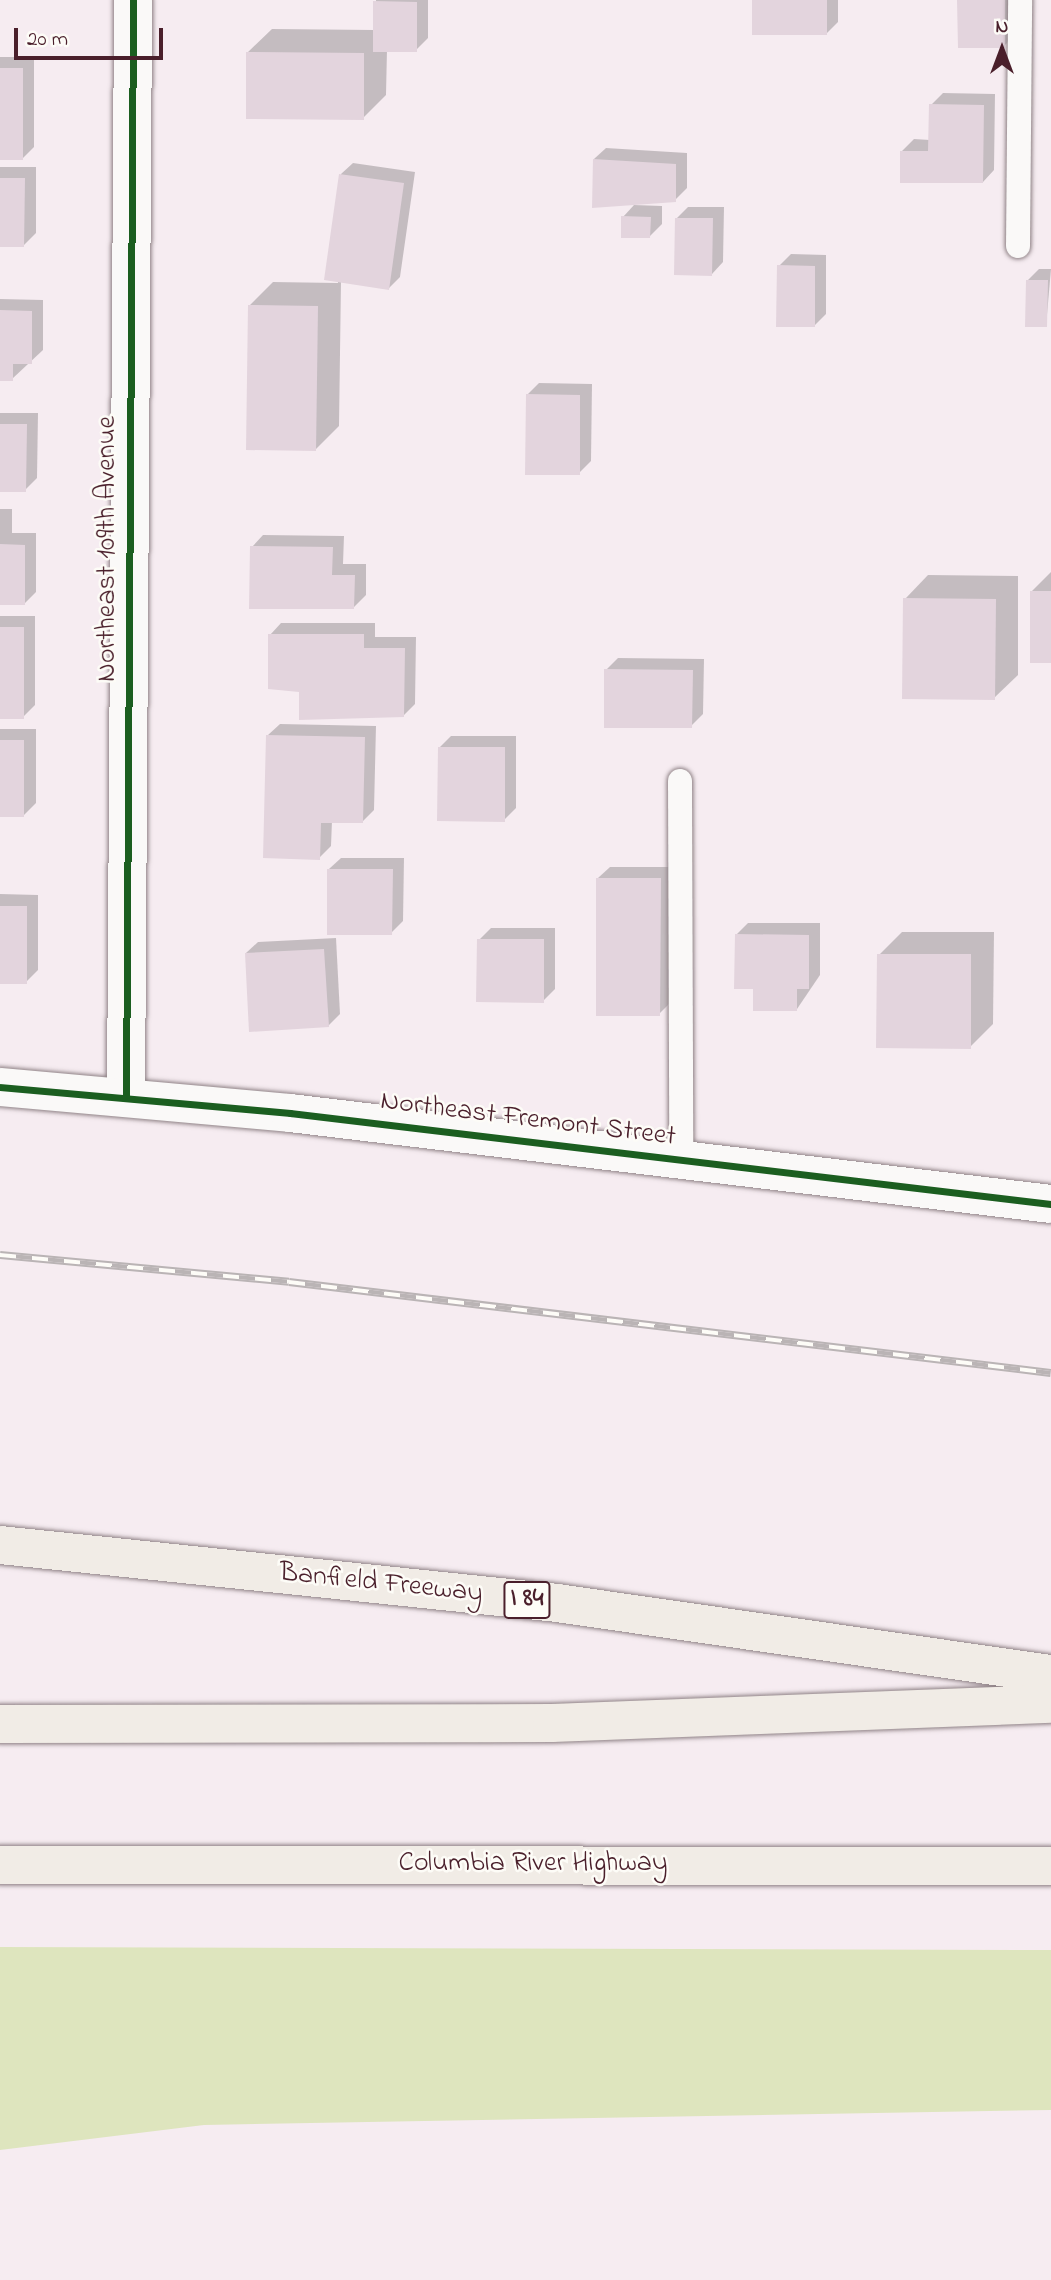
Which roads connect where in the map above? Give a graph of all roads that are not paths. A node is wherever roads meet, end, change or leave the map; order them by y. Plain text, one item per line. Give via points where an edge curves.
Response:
1 (133, 0) edge
2 (1020, 0) edge
3 (1018, 246) dead end
4 (681, 781) dead end
5 (0, 1087) edge
6 (126, 1097) junction
7 (681, 1160) junction
8 (1051, 1204) edge
9 (0, 1545) edge
10 (1051, 1674) edge
11 (1051, 1703) edge
12 (0, 1724) edge
13 (5, 1865) edge
14 (1051, 1866) edge

1 - 6 street, Northeast 109th Avenue
2 - 3 lane
4 - 7 lane
5 - 6 street, Northeast Fremont Street
6 - 7 street, Northeast Fremont Street
7 - 8 street, Northeast Fremont Street
9 - 10 highway, Banfield Freeway / I 84 via 557,1603
11 - 12 highway via 552,1724
13 - 14 highway, Columbia River Highway

